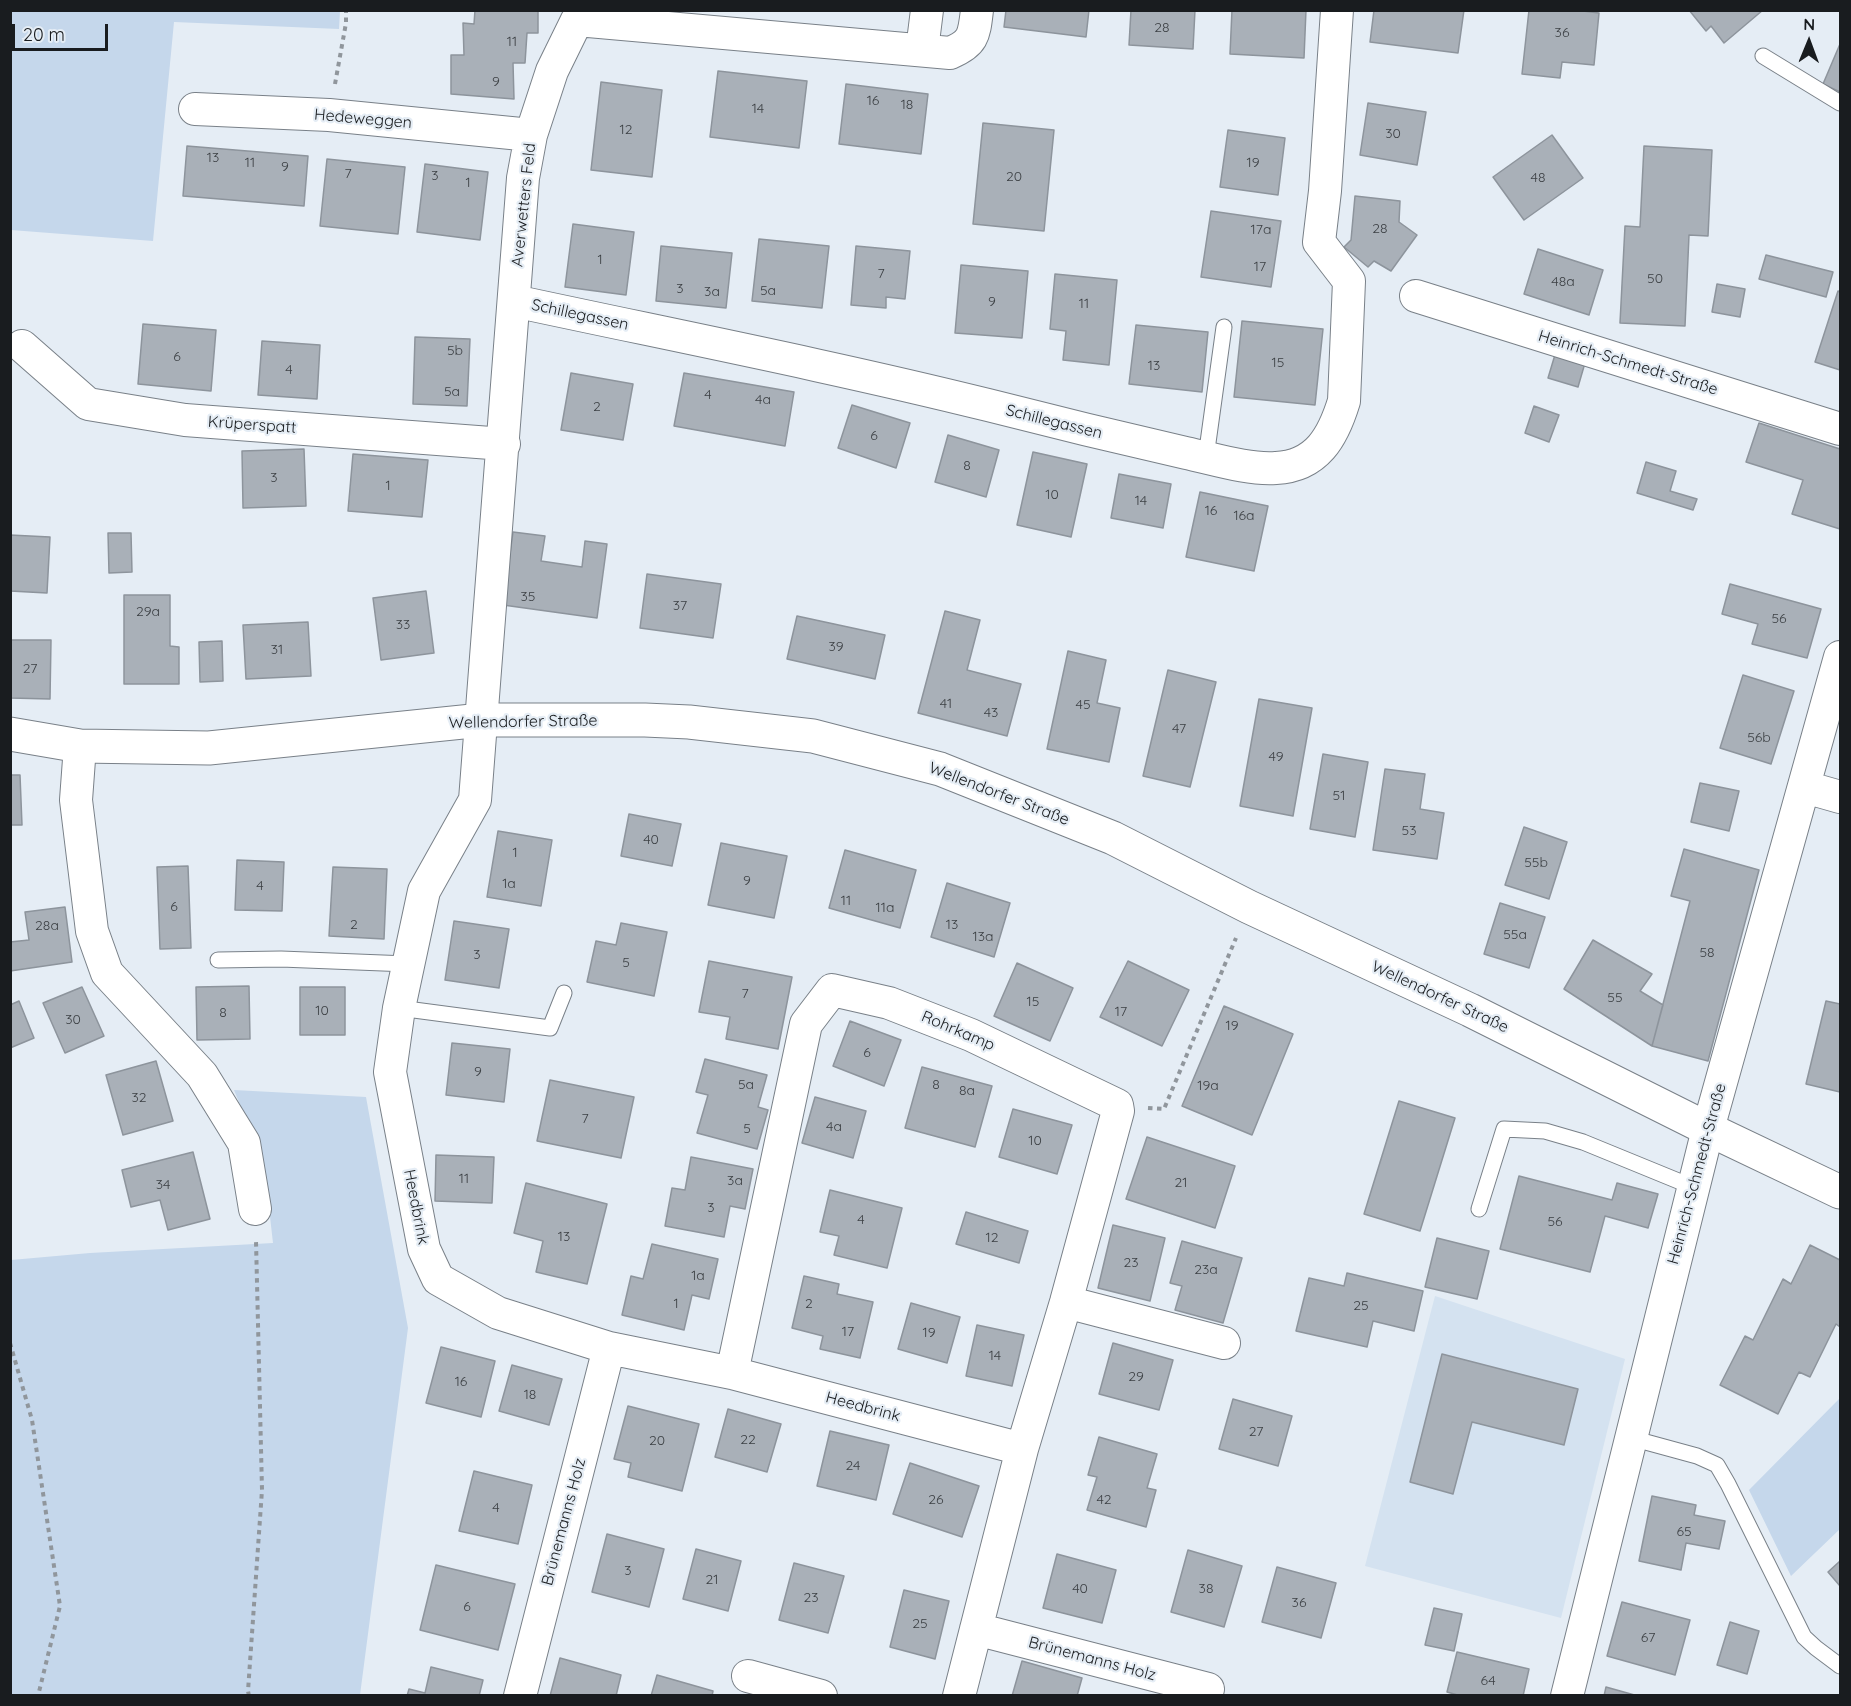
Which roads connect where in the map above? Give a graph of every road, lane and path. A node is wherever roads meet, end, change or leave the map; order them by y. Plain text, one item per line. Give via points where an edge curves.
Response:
1 (346, 10) edge
2 (927, 10) edge
3 (977, 10) edge
4 (1337, 10) edge
5 (577, 15) edge
6 (922, 50) junction
7 (1763, 56) dead end
8 (1840, 103) edge
9 (195, 109) dead end
10 (329, 115) junction
11 (531, 135) junction
12 (1416, 296) dead end
13 (514, 301) junction
14 (1224, 327) dead end
15 (22, 346) dead end
16 (1840, 429) edge
17 (504, 444) junction
18 (1206, 457) junction
19 (1840, 657) edge
20 (482, 720) junction
21 (10, 734) edge
22 (80, 746) junction
23 (1805, 787) junction
24 (1840, 797) edge
25 (1249, 907) junction
26 (218, 960) dead end
27 (408, 964) junction
28 (564, 993) dead end
29 (399, 1008) junction
30 (1117, 1105) junction
31 (1708, 1129) junction
32 (1693, 1187) junction
33 (1840, 1192) edge
34 (255, 1209) joint
35 (1479, 1209) dead end
36 (1066, 1302) junction
37 (10, 1343) edge
38 (1224, 1343) dead end
39 (609, 1348) junction
40 (732, 1373) junction
41 (1631, 1438) junction
42 (1022, 1449) junction
43 (976, 1629) junction
44 (1840, 1666) edge
45 (748, 1676) dead end
46 (1208, 1689) dead end
47 (38, 1695) edge
48 (249, 1695) edge
49 (520, 1695) edge
50 (821, 1695) edge
51 (959, 1695) edge
52 (1567, 1695) edge

1 - 10 path
2 - 6 street
3 - 6 street, Averwetters Feld via 974,33 966,46 950,53
4 - 18 street, Schillegassen via 1319,242 1349,281 1344,401 1326,444 1308,460 1276,468
5 - 6 street, Averwetters Feld
5 - 11 street, Averwetters Feld via 552,71
7 - 8 lane
9 - 10 street, Hedeweggen
10 - 11 street, Hedeweggen
11 - 13 street, Averwetters Feld
12 - 16 street, Heinrich-Schmedt-Straße
13 - 17 street, Averwetters Feld
13 - 18 street, Schillegassen via 848,372
14 - 18 lane
15 - 17 street, Krüperspatt via 88,404 185,420
17 - 20 street, Averwetters Feld
19 - 23 street, Heinrich-Schmedt-Straße
20 - 22 street, Wellendorfer Straße via 209,748
20 - 25 street, Wellendorfer Straße via 689,722 813,736 940,769 1113,838
20 - 27 street, Heedbrink via 475,800 424,891
21 - 22 street, Wellendorfer Straße
22 - 34 street via 76,800 92,931 107,973 202,1075 244,1143
23 - 24 street
23 - 31 street, Heinrich-Schmedt-Straße
25 - 30 path via 1164,1109
25 - 31 street, Wellendorfer Straße via 1470,1010
26 - 27 lane
27 - 29 street, Heedbrink
28 - 29 lane via 550,1028
29 - 39 street, Heedbrink via 390,1072 424,1249 438,1278 498,1313
30 - 36 street
30 - 40 street, Rohrkamp via 970,1035 889,1003 832,990 806,1024
31 - 32 street, Heinrich-Schmedt-Straße
31 - 33 street, Wellendorfer Straße
32 - 35 lane via 1583,1142 1545,1131 1504,1129
32 - 41 street, Heinrich-Schmedt-Straße
34 - 48 path via 262,1490
36 - 38 street
36 - 42 street
37 - 47 path via 32,1420 60,1606
39 - 40 street, Heedbrink
39 - 49 street, Brünemanns Holz
40 - 42 street, Heedbrink
41 - 44 lane via 1717,1464 1804,1637
41 - 52 street, Heinrich-Schmedt-Straße
42 - 43 street
43 - 46 street, Brünemanns Holz
43 - 51 street
45 - 50 street

